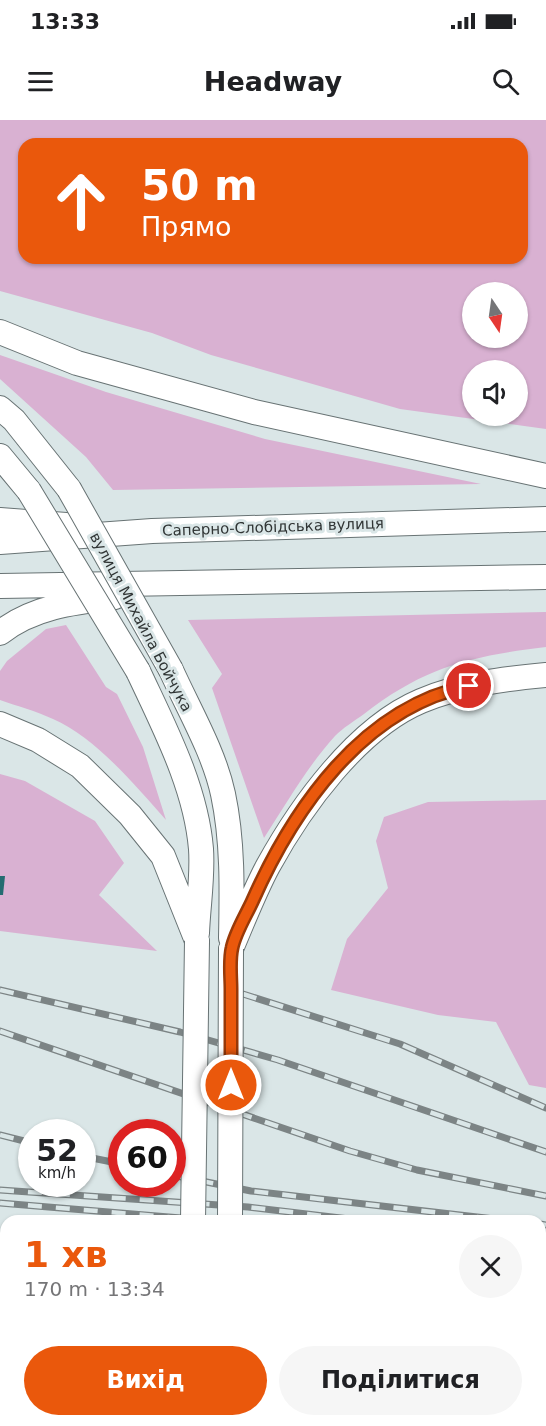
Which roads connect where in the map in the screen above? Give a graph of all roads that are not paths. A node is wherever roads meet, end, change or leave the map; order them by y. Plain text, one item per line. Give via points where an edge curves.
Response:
1 (0, 332) edge
2 (0, 408) edge
3 (0, 456) edge
4 (546, 476) edge
5 (546, 519) edge
6 (0, 520) edge
7 (152, 531) junction
8 (0, 542) edge
9 (546, 577) edge
10 (225, 584) junction
11 (0, 586) edge
12 (0, 633) edge
13 (546, 675) edge
14 (0, 724) edge
15 (197, 941) junction
16 (231, 949) junction
17 (193, 1215) edge
18 (230, 1215) edge

1 - 4 main road via 77,363 254,412
2 - 16 main road, вулиця Михайла Бойчука, bridge via 22,429 69,489 171,670 206,747 222,792 229,836
3 - 15 main road, вулиця Михайла Бойчука, bridge via 29,491 138,671 172,743 201,849
5 - 7 main road, Саперно-Слобідська вулиця
6 - 7 main road
7 - 8 main road, Саперно-Слобідська вулиця
9 - 10 main road
10 - 11 main road
10 - 12 main road via 42,610 24,616
13 - 16 main road via 453,690 420,702 383,723 329,777 285,836
14 - 15 main road via 38,740 80,766 137,823 163,856
15 - 17 main road, вулиця Михайла Бойчука, bridge
16 - 18 main road, вулиця Михайла Бойчука, bridge

